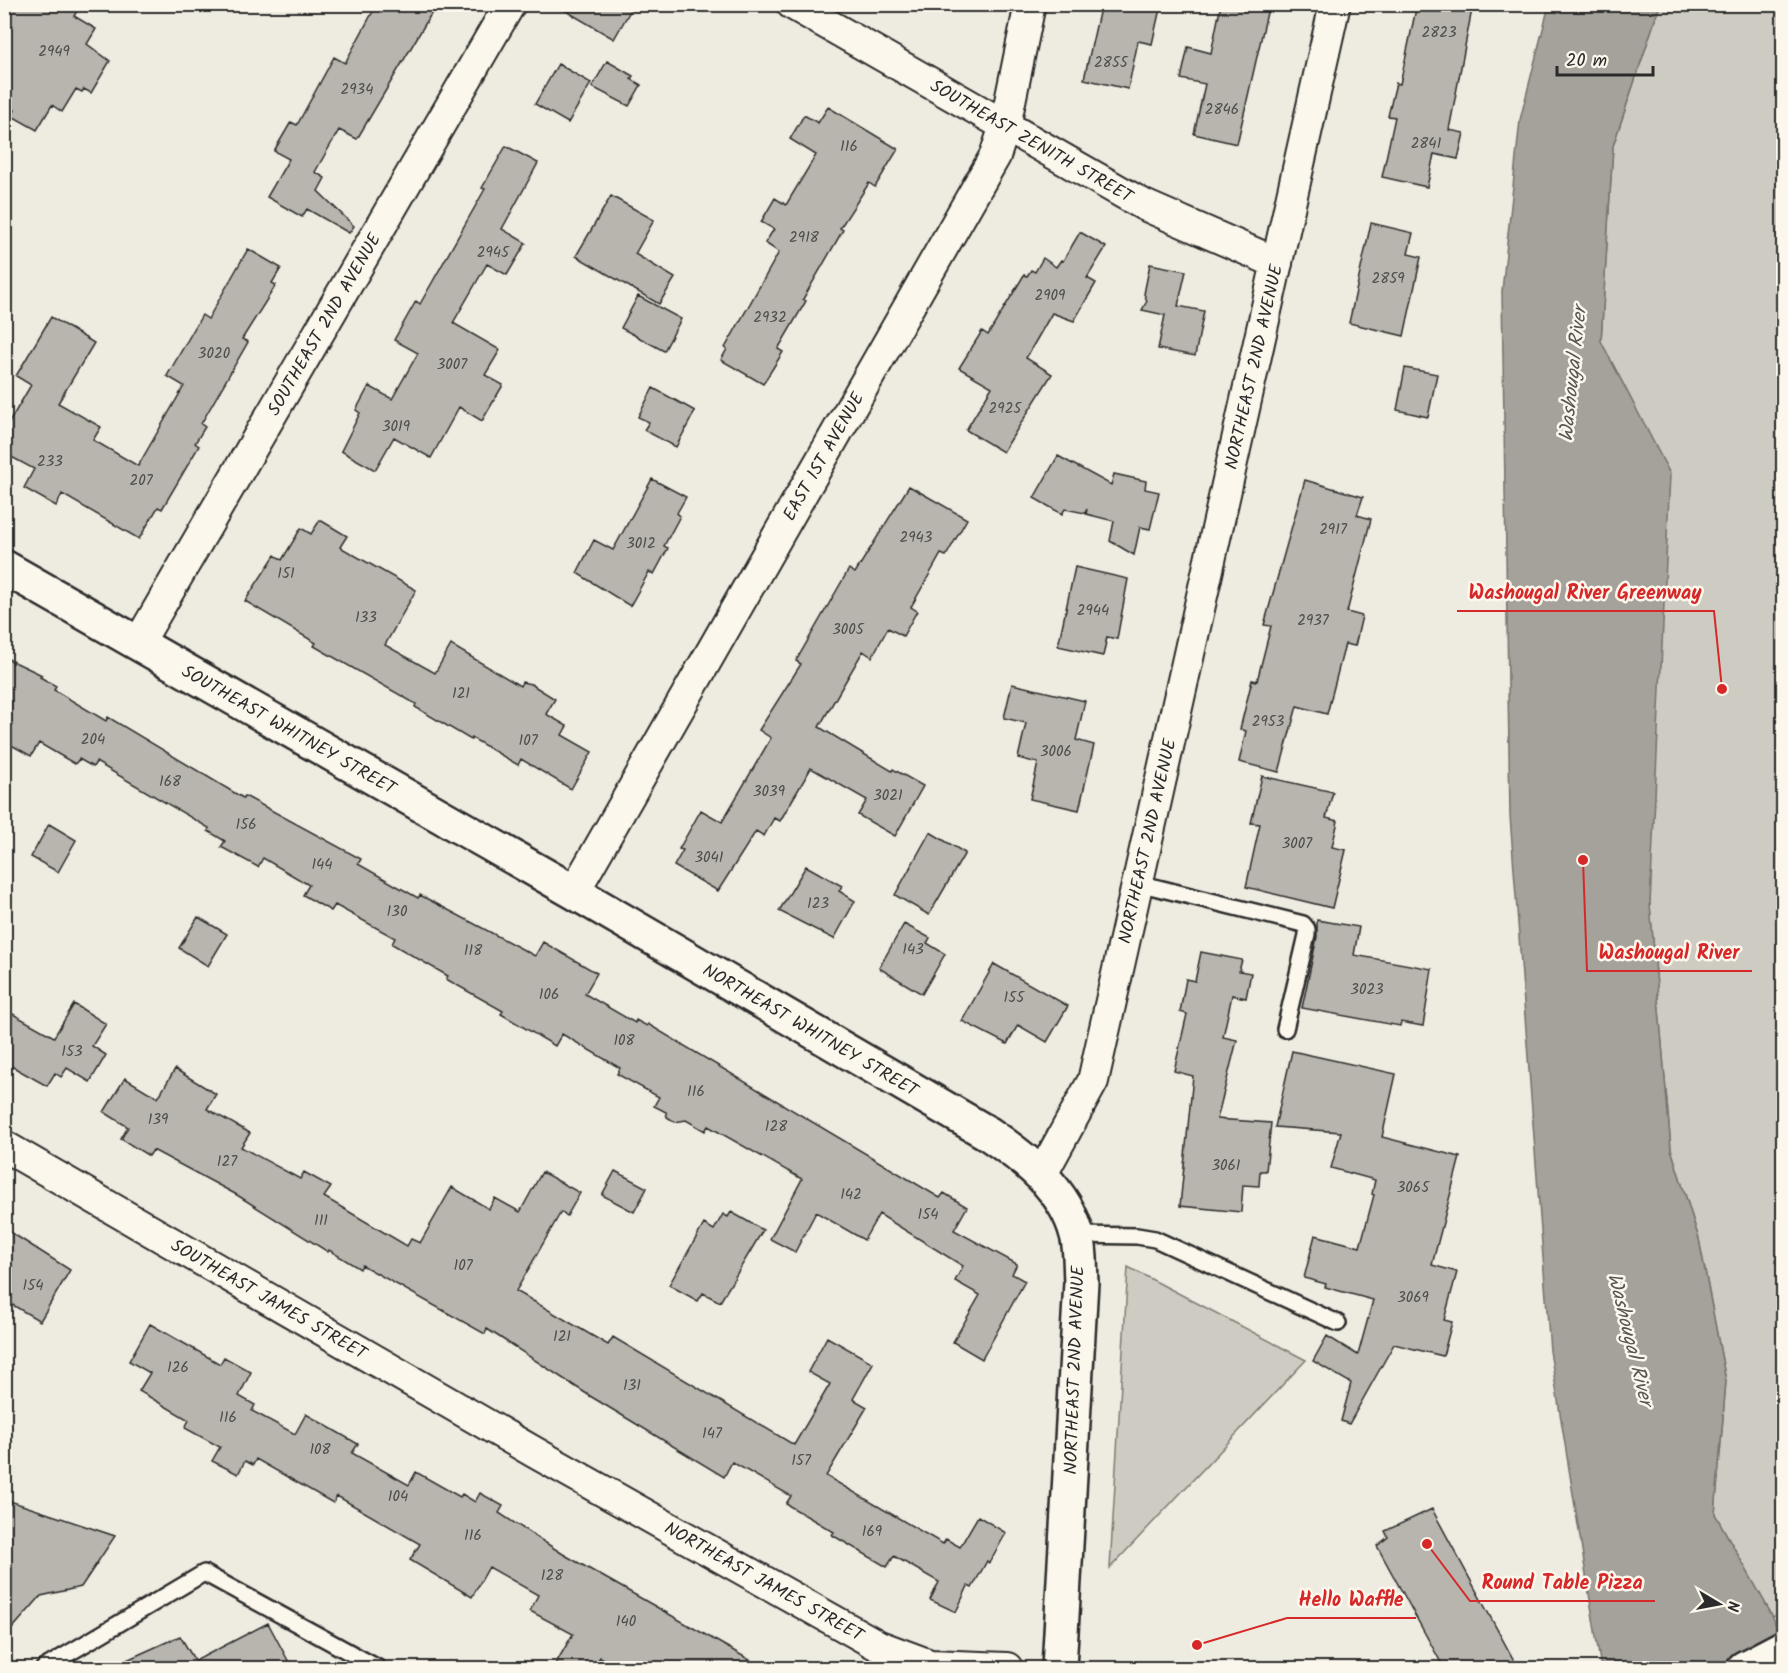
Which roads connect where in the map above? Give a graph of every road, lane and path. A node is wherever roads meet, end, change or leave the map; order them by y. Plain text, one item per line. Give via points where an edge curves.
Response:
1 (510, 4) edge
2 (792, 4) edge
3 (1030, 4) edge
4 (1335, 4) edge
5 (1005, 126) junction
6 (1277, 263) junction
7 (4, 567) edge
8 (138, 644) junction
9 (1138, 883) junction
10 (574, 892) junction
11 (1285, 1029) dead end
12 (4, 1146) edge
13 (1042, 1174) junction
14 (1077, 1235) junction
15 (1338, 1323) dead end
16 (534, 1452) joint
17 (1784, 1647) edge
18 (906, 1663) edge
19 (44, 1668) edge
20 (378, 1668) edge
21 (999, 1668) edge
22 (1007, 1668) edge
23 (1059, 1668) edge
24 (1744, 1668) edge

1 - 8 street, SOUTHEAST 2ND AVENUE
2 - 5 street, SOUTHEAST ZENITH STREET
3 - 5 street, EAST 1ST AVENUE
4 - 6 street, NORTHEAST 2ND AVENUE
5 - 6 street, SOUTHEAST ZENITH STREET via 1144,205
5 - 10 street, EAST 1ST AVENUE via 995,156
6 - 9 street, NORTHEAST 2ND AVENUE
7 - 8 street, SOUTHEAST WHITNEY STREET
8 - 10 street, SOUTHEAST WHITNEY STREET
9 - 11 lane via 1303,924 1307,935
9 - 13 street, NORTHEAST 2ND AVENUE via 1093,1081
10 - 13 street, NORTHEAST WHITNEY STREET via 989,1134
12 - 16 street, SOUTHEAST JAMES STREET
13 - 14 street, NORTHEAST 2ND AVENUE via 1061,1201
14 - 15 lane via 1155,1239
14 - 23 street, NORTHEAST 2ND AVENUE via 1081,1282
16 - 18 street, NORTHEAST JAMES STREET
17 - 24 street
18 - 21 street, NORTHEAST JAMES STREET
19 - 20 lane via 204,1573
21 - 22 street, NORTHEAST JAMES STREET

